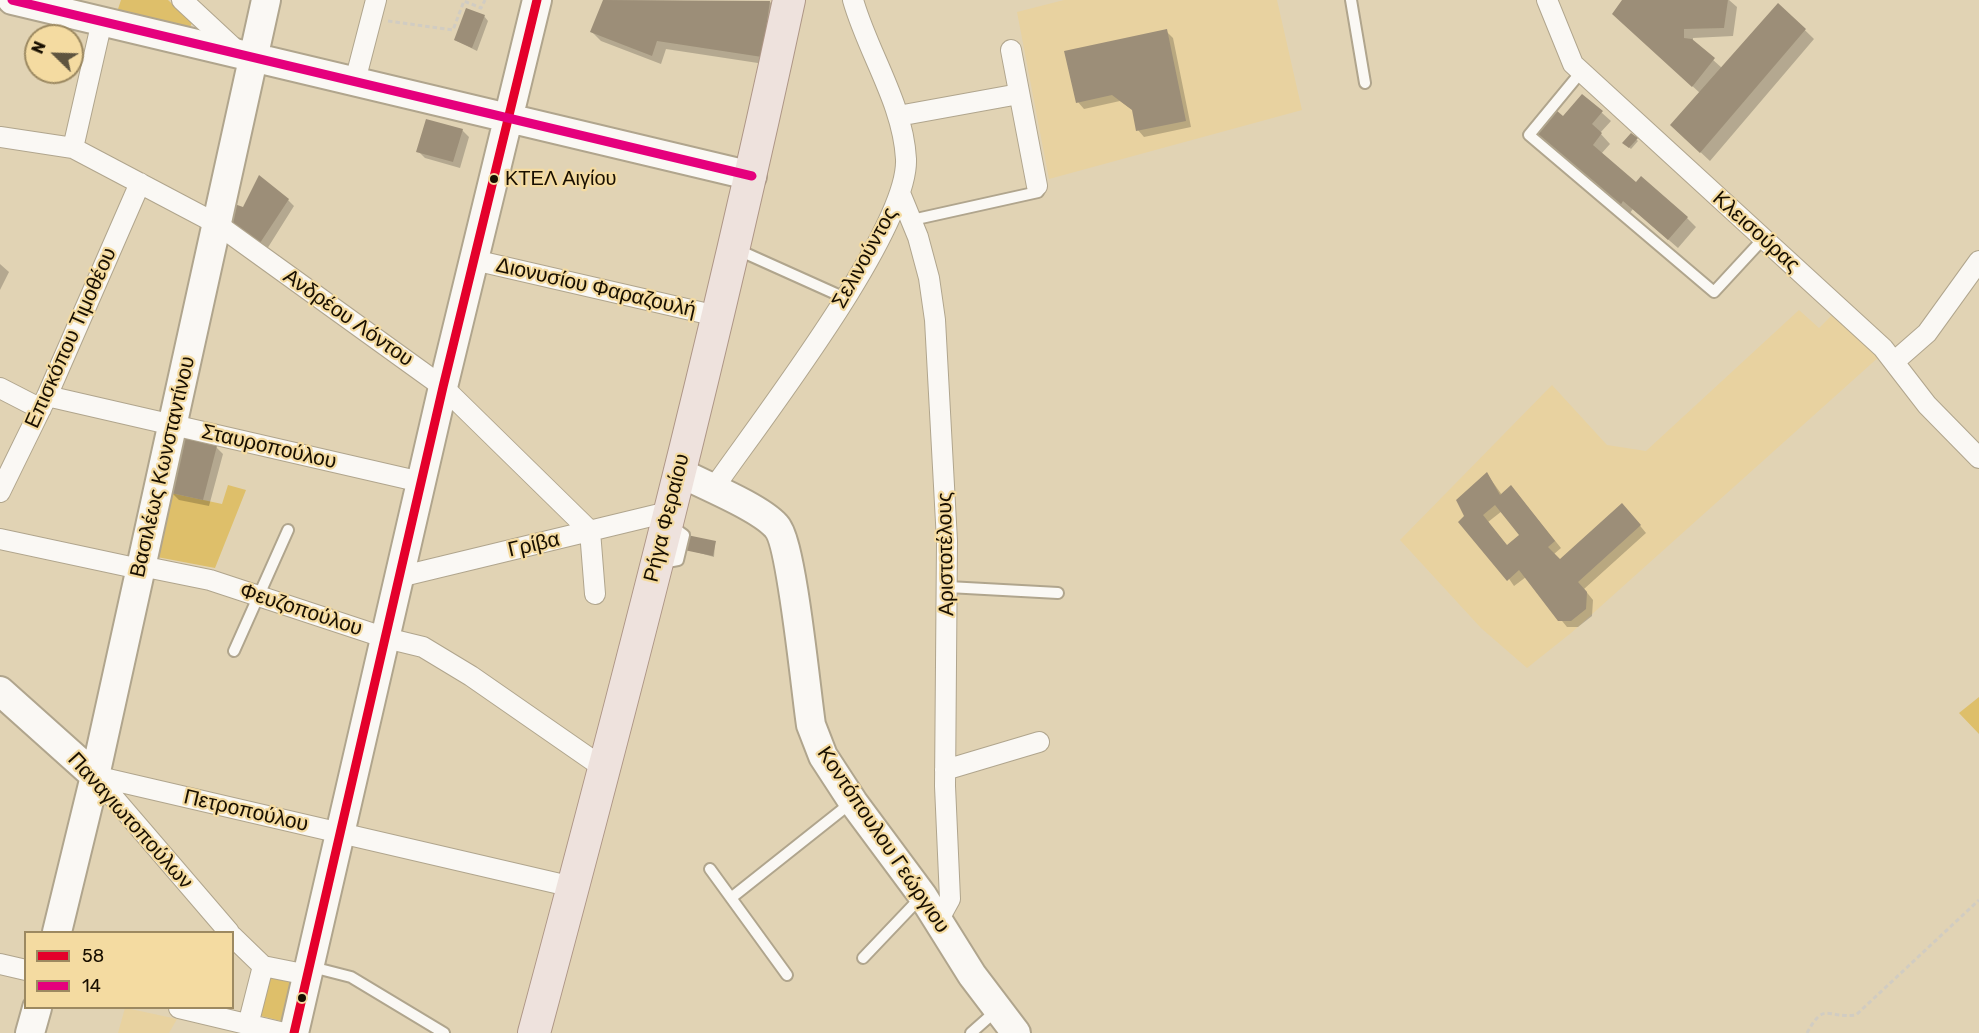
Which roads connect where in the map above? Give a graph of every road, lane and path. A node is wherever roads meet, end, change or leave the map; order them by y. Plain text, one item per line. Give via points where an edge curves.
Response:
1 (12, 0) edge
2 (266, 0) edge
3 (485, 0) edge
4 (537, 0) edge
5 (789, 0) edge
6 (854, 0) edge
7 (1351, 0) edge
8 (1547, 0) edge
9 (194, 3) edge
10 (374, 9) edge
11 (102, 21) junction
12 (1011, 50) dead end
13 (246, 56) junction
14 (1581, 72) junction
15 (355, 81) junction
16 (1365, 83) dead end
17 (1019, 94) junction
18 (898, 116) junction
19 (508, 118) junction
20 (2, 142) edge
21 (73, 148) junction
22 (752, 176) junction
23 (140, 183) junction
24 (1037, 186) joint
25 (900, 193) junction
26 (912, 220) junction
27 (217, 224) junction
28 (1763, 239) junction
29 (734, 248) junction
30 (474, 260) junction
31 (1979, 261) edge
32 (845, 298) junction
33 (717, 316) junction
34 (1895, 361) junction
35 (443, 387) junction
36 (0, 388) edge
37 (44, 402) junction
38 (172, 425) junction
39 (1979, 458) edge
40 (679, 472) junction
41 (421, 482) junction
42 (713, 489) junction
43 (0, 492) edge
44 (667, 517) junction
45 (288, 530) dead end
46 (590, 531) junction
47 (0, 539) edge
48 (141, 567) junction
49 (399, 577) junction
50 (948, 587) junction
51 (1058, 593) dead end
52 (595, 594) dead end
53 (259, 597) junction
54 (386, 638) junction
55 (234, 651) dead end
56 (0, 691) edge
57 (1039, 742) dead end
58 (605, 769) junction
59 (945, 770) junction
60 (95, 776) junction
61 (853, 802) junction
62 (340, 833) junction
63 (710, 869) dead end
64 (573, 887) junction
65 (922, 896) junction
66 (731, 898) junction
67 (1979, 900) edge
68 (939, 919) junction
69 (57, 931) edge
70 (227, 931) edge
71 (234, 938) edge
72 (863, 958) dead end
73 (0, 964) edge
74 (263, 966) junction
75 (24, 970) edge
76 (308, 971) junction
77 (787, 975) dead end
78 (37, 1009) edge
79 (183, 1009) edge
80 (998, 1010) junction
81 (248, 1024) junction
82 (30, 1033) edge
83 (284, 1033) edge
84 (294, 1033) edge
85 (444, 1033) edge
86 (534, 1033) edge
87 (971, 1033) edge
88 (1016, 1033) edge
89 (1807, 1033) edge

1 - 11 street
2 - 13 street, Βασιλέως Κωνσταντίνου
3 - 10 path via 481,8 464,2 453,30
4 - 19 street
5 - 22 main road, Ρήγα Φεραίου
6 - 18 street, Σελινούντος
7 - 16 lane
8 - 14 street, Κλεισούρας via 1573,64
9 - 13 street
10 - 15 street
11 - 13 street
11 - 21 street
12 - 17 street
13 - 15 street
13 - 27 street, Βασιλέως Κωνσταντίνου
14 - 28 street, Κλεισούρας
14 - 28 lane via 1529,135 1714,292
15 - 19 street
17 - 18 street
17 - 24 street
18 - 25 street, Σελινούντος via 906,156
19 - 22 street
19 - 30 street
20 - 21 street, Ανδρέου Λόντου
21 - 23 street, Ανδρέου Λόντου
22 - 29 main road, Ρήγα Φεραίου
23 - 27 street, Ανδρέου Λόντου
23 - 37 street, Επισκόπου Τιμοθέου
24 - 26 lane via 1038,192
25 - 26 street, Αριστοτέλους
25 - 32 street, Σελινούντος
26 - 50 street, Αριστοτέλους via 929,278 935,320
27 - 35 street, Ανδρέου Λόντου
27 - 38 street, Βασιλέως Κωνσταντίνου
28 - 34 street, Κλεισούρας
29 - 32 lane
29 - 33 main road, Ρήγα Φεραίου
30 - 33 street, Διονυσίου Φαραζουλή
30 - 35 street
31 - 34 street via 1927,333
32 - 42 street, Σελινούντος
33 - 40 main road, Ρήγα Φεραίου
34 - 39 street, Κλεισούρας via 1927,405
35 - 41 street
35 - 46 street, Ανδρέου Λόντου
36 - 37 street, Σταυροπούλου
37 - 38 street, Σταυροπούλου
37 - 43 street, Επισκόπου Τιμοθέου
38 - 41 street, Σταυροπούλου
38 - 48 street, Βασιλέως Κωνσταντίνου
40 - 42 street, Κοντόπουλου Γεώργιου
40 - 44 main road, Ρήγα Φεραίου
41 - 49 street
42 - 61 street, Κοντόπουλου Γεώργιου via 765,517 779,529 790,573 811,725 823,756
44 - 46 street, Γρίβα
44 - 58 main road, Ρήγα Φεραίου
45 - 53 lane
46 - 49 street, Γρίβα
46 - 52 street
47 - 48 street, Φευζοπούλου
48 - 53 street, Φευζοπούλου via 210,580
48 - 60 street, Βασιλέως Κωνσταντίνου
49 - 54 street
50 - 51 lane
50 - 59 street, Αριστοτέλους
53 - 54 street, Φευζοπούλου
53 - 55 lane
54 - 58 street, Φευζοπούλου via 423,647
54 - 62 street
56 - 60 street, Παναγιωτοπούλων
57 - 59 street
58 - 64 main road, Ρήγα Φεραίου
59 - 68 street, Αριστοτέλους via 950,899
60 - 62 street, Πετροπούλου
60 - 69 street, Βασιλέως Κωνσταντίνου
60 - 70 street, Παναγιωτοπούλων
61 - 65 street, Κοντόπουλου Γεώργιου
61 - 66 lane
62 - 64 street, Πετροπούλου
62 - 76 street
63 - 66 lane
64 - 86 main road, Ρήγα Φεραίου
65 - 68 street, Κοντόπουλου Γεώργιου
65 - 72 lane
66 - 77 lane
67 - 89 path via 1856,1015 1841,1017 1822,1012
68 - 80 street, Κοντόπουλου Γεώργιου
71 - 74 street
73 - 75 street
74 - 76 street
74 - 81 street
76 - 84 street
76 - 85 lane via 351,977
78 - 82 street
79 - 81 street
80 - 87 lane
80 - 88 street, Κοντόπουλου Γεώργιου
81 - 83 street

